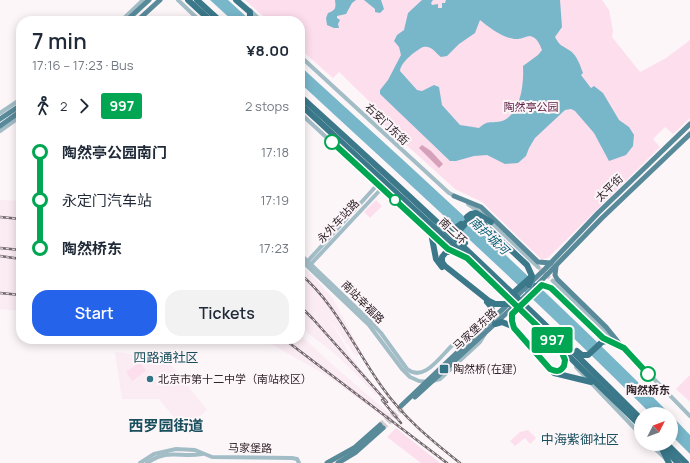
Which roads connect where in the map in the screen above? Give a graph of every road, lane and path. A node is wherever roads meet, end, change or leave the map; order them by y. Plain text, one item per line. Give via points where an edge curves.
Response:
1 (143, 0) edge
2 (149, 0) edge
3 (160, 0) edge
4 (178, 0) edge
5 (188, 0) edge
6 (197, 0) edge
7 (238, 0) edge
8 (126, 16) edge
9 (131, 16) edge
10 (142, 16) edge
11 (195, 16) edge
12 (210, 16) edge
13 (211, 16) edge
14 (251, 16) edge
15 (305, 61) edge
16 (305, 101) edge
17 (16, 102) edge
18 (16, 109) edge
19 (305, 109) edge
20 (0, 113) edge
21 (16, 115) edge
22 (305, 118) edge
23 (0, 120) edge
24 (16, 120) edge
25 (690, 124) edge
26 (0, 126) edge
27 (0, 131) edge
28 (690, 134) edge
29 (353, 153) junction
30 (368, 175) junction
31 (378, 184) junction
32 (382, 188) junction
33 (454, 196) junction
34 (464, 202) junction
35 (430, 215) junction
36 (472, 217) junction
37 (491, 222) junction
38 (457, 230) junction
39 (431, 233) junction
40 (453, 252) junction
41 (469, 255) junction
42 (305, 260) edge
43 (305, 262) edge
44 (308, 264) junction
45 (554, 265) junction
46 (538, 267) tunnel mouth
47 (547, 271) junction
48 (532, 276) junction
49 (553, 281) tunnel mouth
50 (529, 284) junction
51 (539, 286) junction
52 (511, 305) junction
53 (506, 310) junction
54 (493, 322) junction
55 (514, 328) junction
56 (487, 331) junction
57 (607, 332) junction
58 (478, 333) junction
59 (600, 335) junction
60 (564, 342) junction
61 (607, 342) junction
62 (560, 348) junction
63 (624, 348) junction
64 (590, 357) junction
65 (404, 369) junction
66 (550, 369) junction
67 (591, 382) junction
68 (607, 385) junction
69 (634, 411) edge
70 (690, 416) edge
71 (634, 419) edge
72 (634, 428) edge
73 (657, 451) edge
74 (663, 451) edge
75 (666, 451) edge
76 (674, 451) edge
77 (202, 454) junction
78 (298, 461) edge
79 (140, 463) edge
80 (147, 463) edge
81 (327, 463) edge
82 (338, 463) edge
83 (669, 463) edge
84 (678, 463) edge
85 (686, 463) edge

1 - 8 street
2 - 9 main road
3 - 10 main road
4 - 11 street
5 - 12 highway
6 - 13 highway
7 - 14 highway
15 - 33 street, 右安门东街
16 - 35 highway, 南二环
17 - 20 street
18 - 23 main road
19 - 29 highway, 南二环
21 - 26 main road
22 - 30 street
24 - 27 street
25 - 45 main road, 太平街 via 598,213
28 - 45 main road, 太平街
29 - 30 highway
29 - 41 highway, 南二环
30 - 31 street
31 - 32 street
31 - 44 street, 永外车站路
32 - 39 street
32 - 44 street, 永外车站路
33 - 34 street, 右安门东街
33 - 45 main road via 481,207 538,262
34 - 36 street
34 - 37 street, 右安门东街 via 479,210
35 - 38 highway
35 - 41 highway, 南二环
36 - 37 highway via 478,213
36 - 38 highway
36 - 48 highway via 527,265
37 - 46 street, 右安门东街
38 - 41 highway via 468,246
39 - 40 street
39 - 54 highway via 437,262 490,304
40 - 41 highway
40 - 53 highway via 446,252 442,257 445,266 489,301
41 - 60 highway, 南二环
41 - 62 highway, 南二环
42 - 44 street, 南站幸福路
43 - 44 street, 南站幸福路
44 - 65 street, 南站幸福路 via 370,320
45 - 47 main road, 太平街
45 - 63 main road via 557,279
47 - 50 main road
47 - 51 main road
48 - 50 highway
48 - 53 highway via 505,302
49 - 57 street
50 - 52 main road
51 - 52 main road
51 - 53 highway
51 - 59 highway via 551,288
52 - 53 highway
52 - 53 highway
53 - 54 main road, 马家堡东路
53 - 55 highway
54 - 55 highway via 506,323
54 - 56 main road, 马家堡东路
54 - 58 main road, 马家堡东路
55 - 66 highway
56 - 58 main road, 马家堡东路 via 438,378 402,407
56 - 65 street, 南站幸福路 via 480,342 440,379 419,381 410,377
57 - 59 highway via 604,336
57 - 61 street
58 - 65 street via 461,338 429,368 420,373
59 - 61 highway
60 - 64 highway via 582,355
60 - 68 highway, 南二环
61 - 63 highway
61 - 64 highway
62 - 66 highway via 565,360 564,366 556,372
62 - 67 street
62 - 71 highway, 南二环
63 - 70 street
64 - 68 highway via 591,364 604,377
66 - 67 highway via 559,375
67 - 72 street
68 - 69 highway, 南二环
73 - 83 street
74 - 83 highway
75 - 84 highway
76 - 85 highway
77 - 78 street, 马家堡路 via 212,457 292,458
77 - 79 street, 马家堡路 via 195,450 170,450 154,454
77 - 80 street, 马家堡路 via 164,454
81 - 82 main road via 354,448 382,426 356,452

